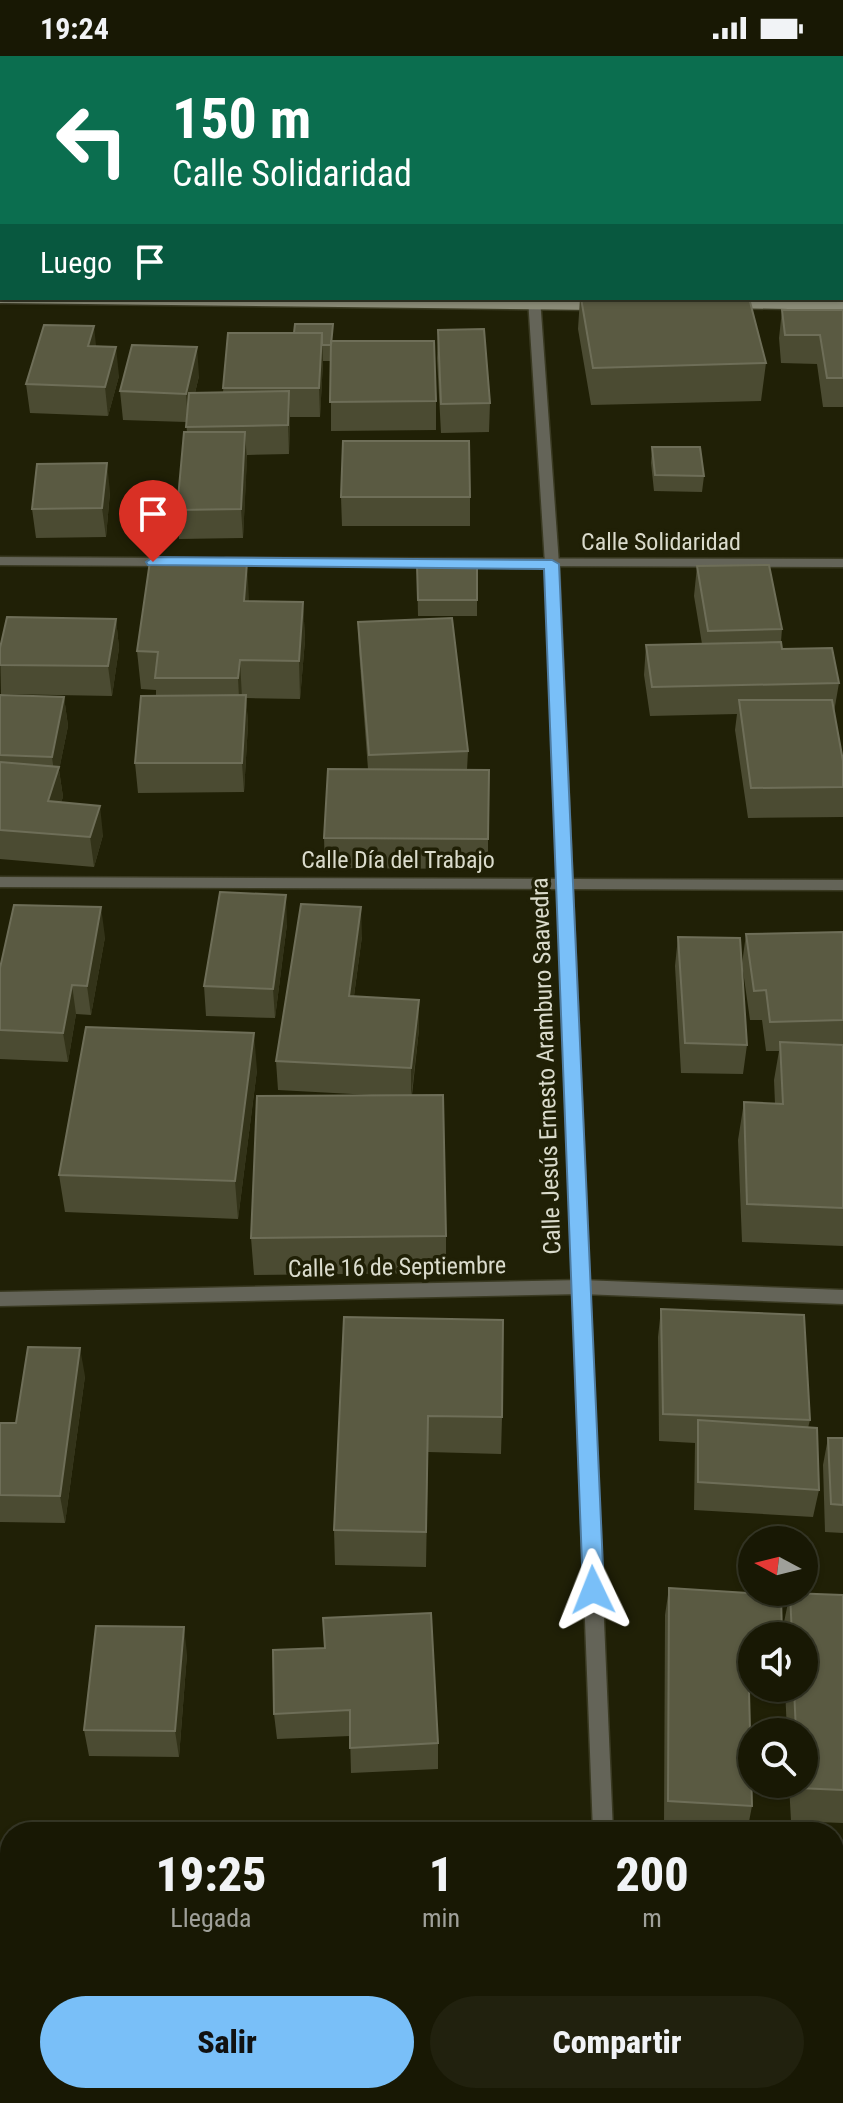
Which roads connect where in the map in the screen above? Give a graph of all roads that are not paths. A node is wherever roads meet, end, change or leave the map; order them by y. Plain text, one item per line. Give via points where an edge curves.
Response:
1 (0, 300) edge
2 (534, 302) edge
3 (611, 306) edge
4 (719, 306) edge
5 (843, 306) edge
6 (0, 561) edge
7 (189, 562) edge
8 (205, 562) edge
9 (843, 563) edge
10 (552, 564) junction
11 (0, 882) edge
12 (565, 884) junction
13 (843, 885) edge
14 (581, 1287) junction
15 (843, 1297) edge
16 (0, 1299) edge
17 (603, 1822) edge

1 - 2 main road
2 - 3 main road
2 - 10 street, Calle Jesús Ernesto Aramburo Saavedra
4 - 5 main road
6 - 7 street
8 - 10 street, Calle Solidaridad
9 - 10 street, Calle Solidaridad
10 - 12 street, Calle Jesús Ernesto Aramburo Saavedra
11 - 12 street, Calle Día del Trabajo
12 - 13 street, Calle Día del Trabajo
12 - 14 street, Calle Jesús Ernesto Aramburo Saavedra
14 - 15 street, Calle 16 de Septiembre
14 - 16 street, Calle 16 de Septiembre
14 - 17 street, Calle Jesús Ernesto Aramburo Saavedra

